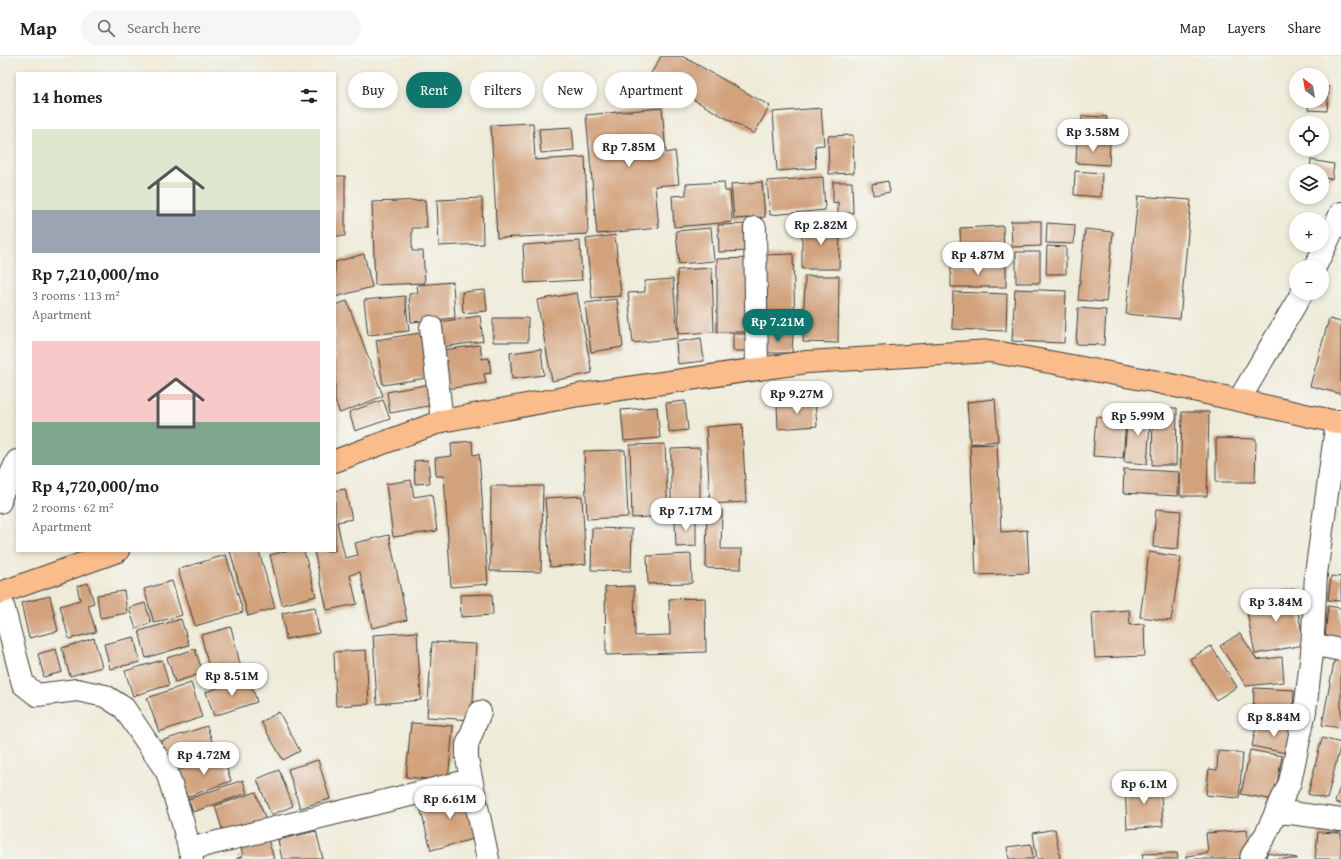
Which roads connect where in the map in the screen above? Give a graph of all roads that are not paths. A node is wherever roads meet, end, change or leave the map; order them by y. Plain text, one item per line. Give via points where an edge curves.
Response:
1 (1341, 213) edge
2 (755, 228) dead end
3 (1318, 260) edge
4 (1298, 300) edge
5 (431, 327) dead end
6 (757, 369) junction
7 (1239, 400) junction
8 (442, 421) junction
9 (1339, 422) edge
10 (336, 461) edge
11 (16, 463) edge
12 (0, 502) edge
13 (115, 552) edge
14 (0, 594) edge
15 (1312, 644) junction
16 (1341, 650) edge
17 (480, 712) dead end
18 (471, 780) junction
19 (1277, 811) junction
20 (1341, 820) edge
21 (190, 854) edge
22 (488, 859) edge
23 (1251, 859) edge

1 - 3 street
2 - 6 street
4 - 7 street
5 - 8 street
6 - 7 main road via 807,362 990,351 1153,381
6 - 8 main road via 579,395
7 - 9 main road
8 - 10 main road
9 - 15 street via 1316,574
11 - 12 street
13 - 14 main road
14 - 21 street via 23,684 37,695 77,690 105,696 124,708 167,772
15 - 16 street
15 - 19 street via 1305,711 1290,782
17 - 18 street via 467,744
18 - 21 street
18 - 22 street
19 - 20 street
19 - 23 street

